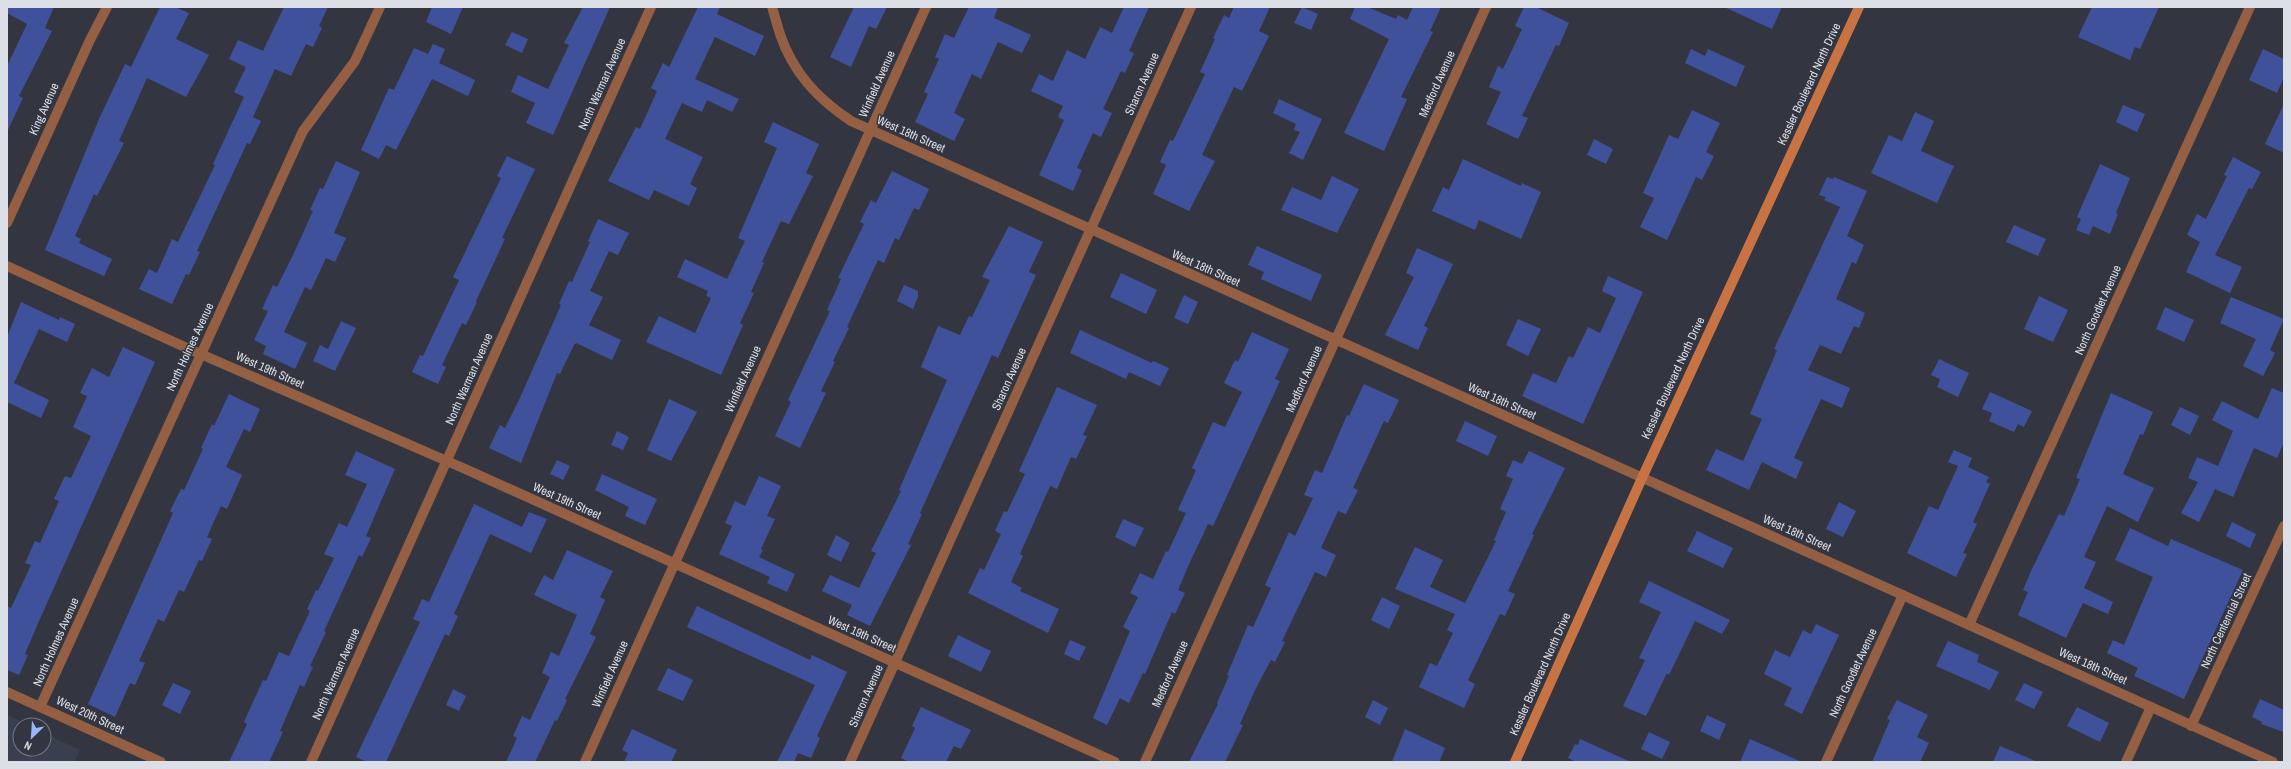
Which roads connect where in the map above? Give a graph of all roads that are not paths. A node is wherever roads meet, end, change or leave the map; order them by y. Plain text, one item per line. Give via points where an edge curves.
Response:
1 (107, 7) edge
2 (380, 7) edge
3 (651, 7) edge
4 (772, 7) edge
5 (926, 7) edge
6 (1191, 7) edge
7 (1486, 7) edge
8 (1859, 7) edge
9 (2250, 7) edge
10 (870, 130) junction
11 (7, 223) edge
12 (1091, 230) junction
13 (7, 266) edge
14 (1336, 340) junction
15 (201, 353) junction
16 (446, 461) junction
17 (1642, 478) junction
18 (2284, 526) edge
19 (674, 563) junction
20 (1903, 595) junction
21 (1969, 625) junction
22 (895, 662) junction
23 (7, 692) edge
24 (40, 707) junction
25 (2151, 707) junction
26 (2191, 726) junction
27 (161, 762) edge
28 (311, 762) edge
29 (585, 762) edge
30 (850, 762) edge
31 (1115, 762) edge
32 (1145, 762) edge
33 (1515, 762) edge
34 (1826, 762) edge
35 (2126, 762) edge
36 (2273, 762) edge

1 - 11 street, King Avenue
2 - 15 street, North Holmes Avenue via 355,61 303,131
3 - 16 street, North Warman Avenue
4 - 10 street, West 18th Street via 779,33 793,64 812,91 837,113
5 - 10 street, Winfield Avenue
6 - 12 street, Sharon Avenue
7 - 14 street, Medford Avenue
8 - 17 main road, Kessler Boulevard North Drive
9 - 21 street, North Goodlet Avenue
10 - 12 street, West 18th Street
10 - 19 street, Winfield Avenue
12 - 14 street, West 18th Street
12 - 22 street, Sharon Avenue
13 - 15 street, West 19th Street
14 - 17 street, West 18th Street
14 - 32 street, Medford Avenue
15 - 16 street, West 19th Street
15 - 24 street, North Holmes Avenue
16 - 19 street, West 19th Street
16 - 28 street, North Warman Avenue
17 - 20 street, West 18th Street
17 - 33 main road, Kessler Boulevard North Drive
18 - 26 street, North Centennial Street
19 - 22 street, West 19th Street
19 - 29 street, Winfield Avenue
20 - 21 street, West 18th Street
20 - 34 street, North Goodlet Avenue
21 - 25 street, West 18th Street
22 - 30 street, Sharon Avenue
22 - 31 street, West 19th Street
23 - 24 street, West 20th Street
24 - 27 street, West 20th Street
25 - 26 street, West 18th Street
25 - 35 street
26 - 36 street, West 18th Street

